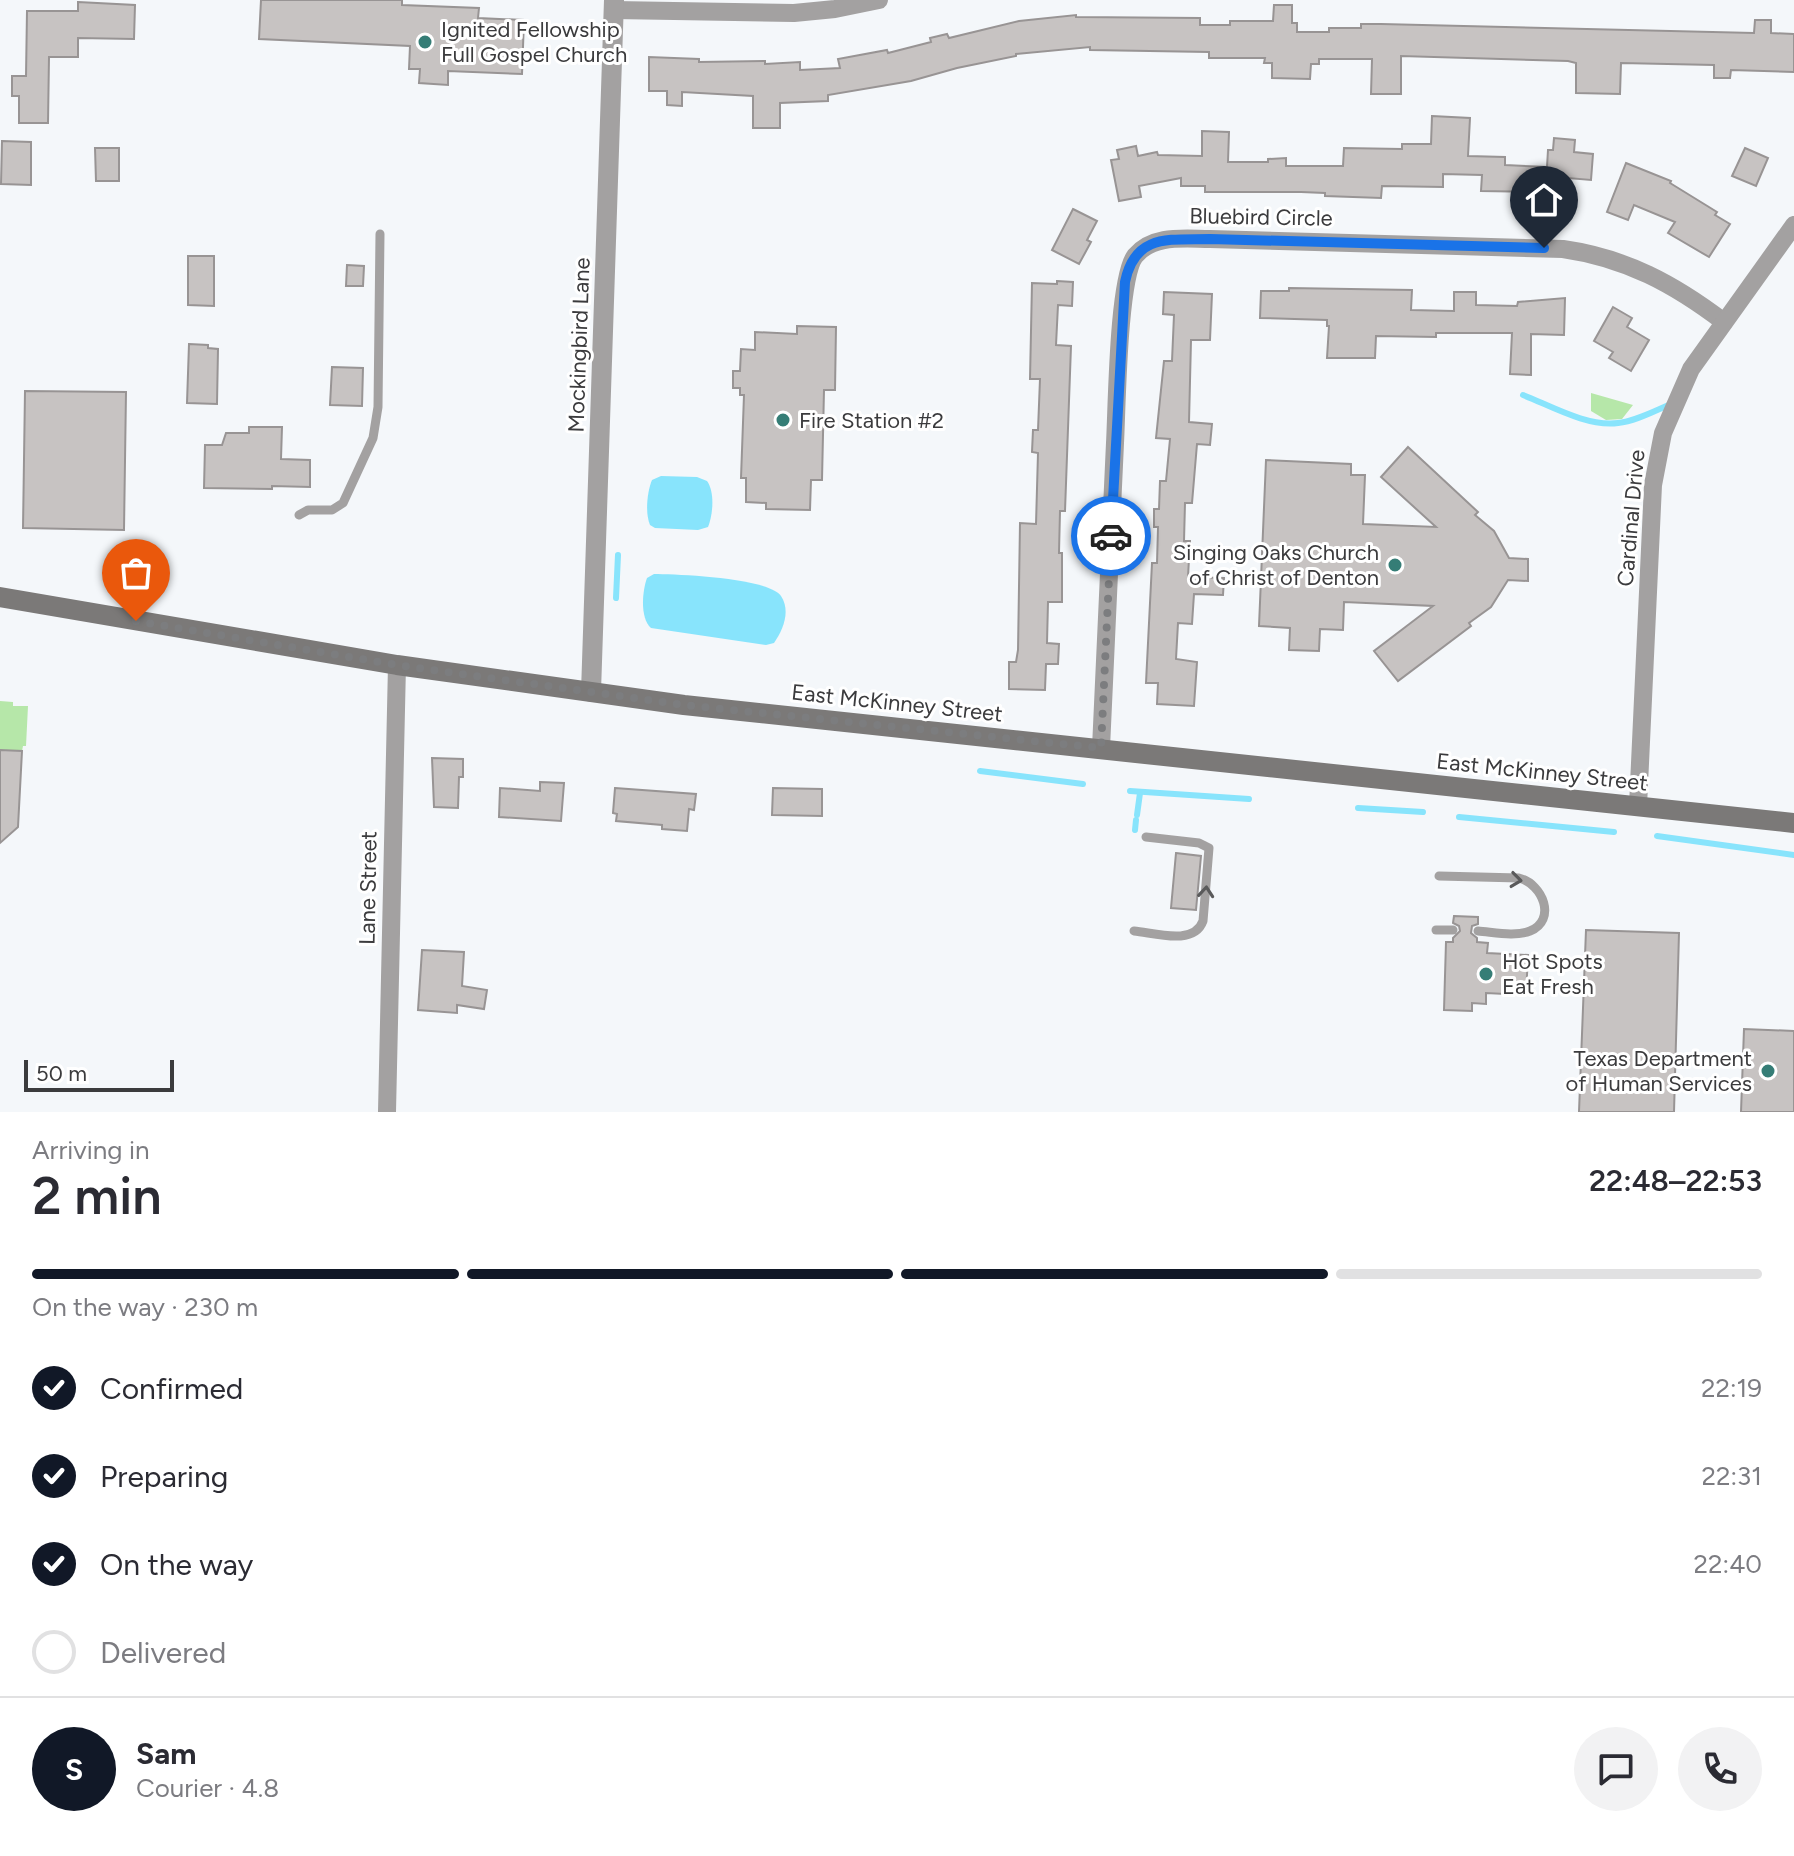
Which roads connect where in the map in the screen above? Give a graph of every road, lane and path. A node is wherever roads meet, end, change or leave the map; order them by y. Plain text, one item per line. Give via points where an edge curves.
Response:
1 (879, 0) edge
2 (614, 5) edge
3 (1794, 225) edge
4 (380, 234) dead end
5 (1724, 322) junction
6 (299, 515) dead end
7 (0, 597) edge
8 (397, 665) junction
9 (591, 692) junction
10 (1101, 748) junction
11 (1638, 806) junction
12 (1794, 823) edge
13 (1146, 837) dead end
14 (1439, 876) dead end
15 (1436, 930) dead end
16 (1453, 930) dead end
17 (1134, 931) dead end
18 (1478, 931) dead end
19 (387, 1112) edge

1 - 2 street via 794,13
2 - 9 street, Mockingbird Lane
3 - 5 street, Cardinal Drive
4 - 6 lane via 373,438 343,503
5 - 10 street, Bluebird Circle via 1647,272 1563,249 1210,239 1164,240 1145,247 1131,263 1125,282
5 - 11 street, Cardinal Drive via 1676,399 1656,467
7 - 8 main road, East McKinney Street
8 - 9 main road, East McKinney Street
8 - 19 street, Lane Street
9 - 10 main road, East McKinney Street
10 - 11 main road, East McKinney Street
11 - 12 main road, East McKinney Street
17 -> 13 lane via 1189,935 1203,921 1209,848
14 -> 18 lane via 1519,878 1539,889 1545,902 1536,927 1522,933
15 - 16 lane

